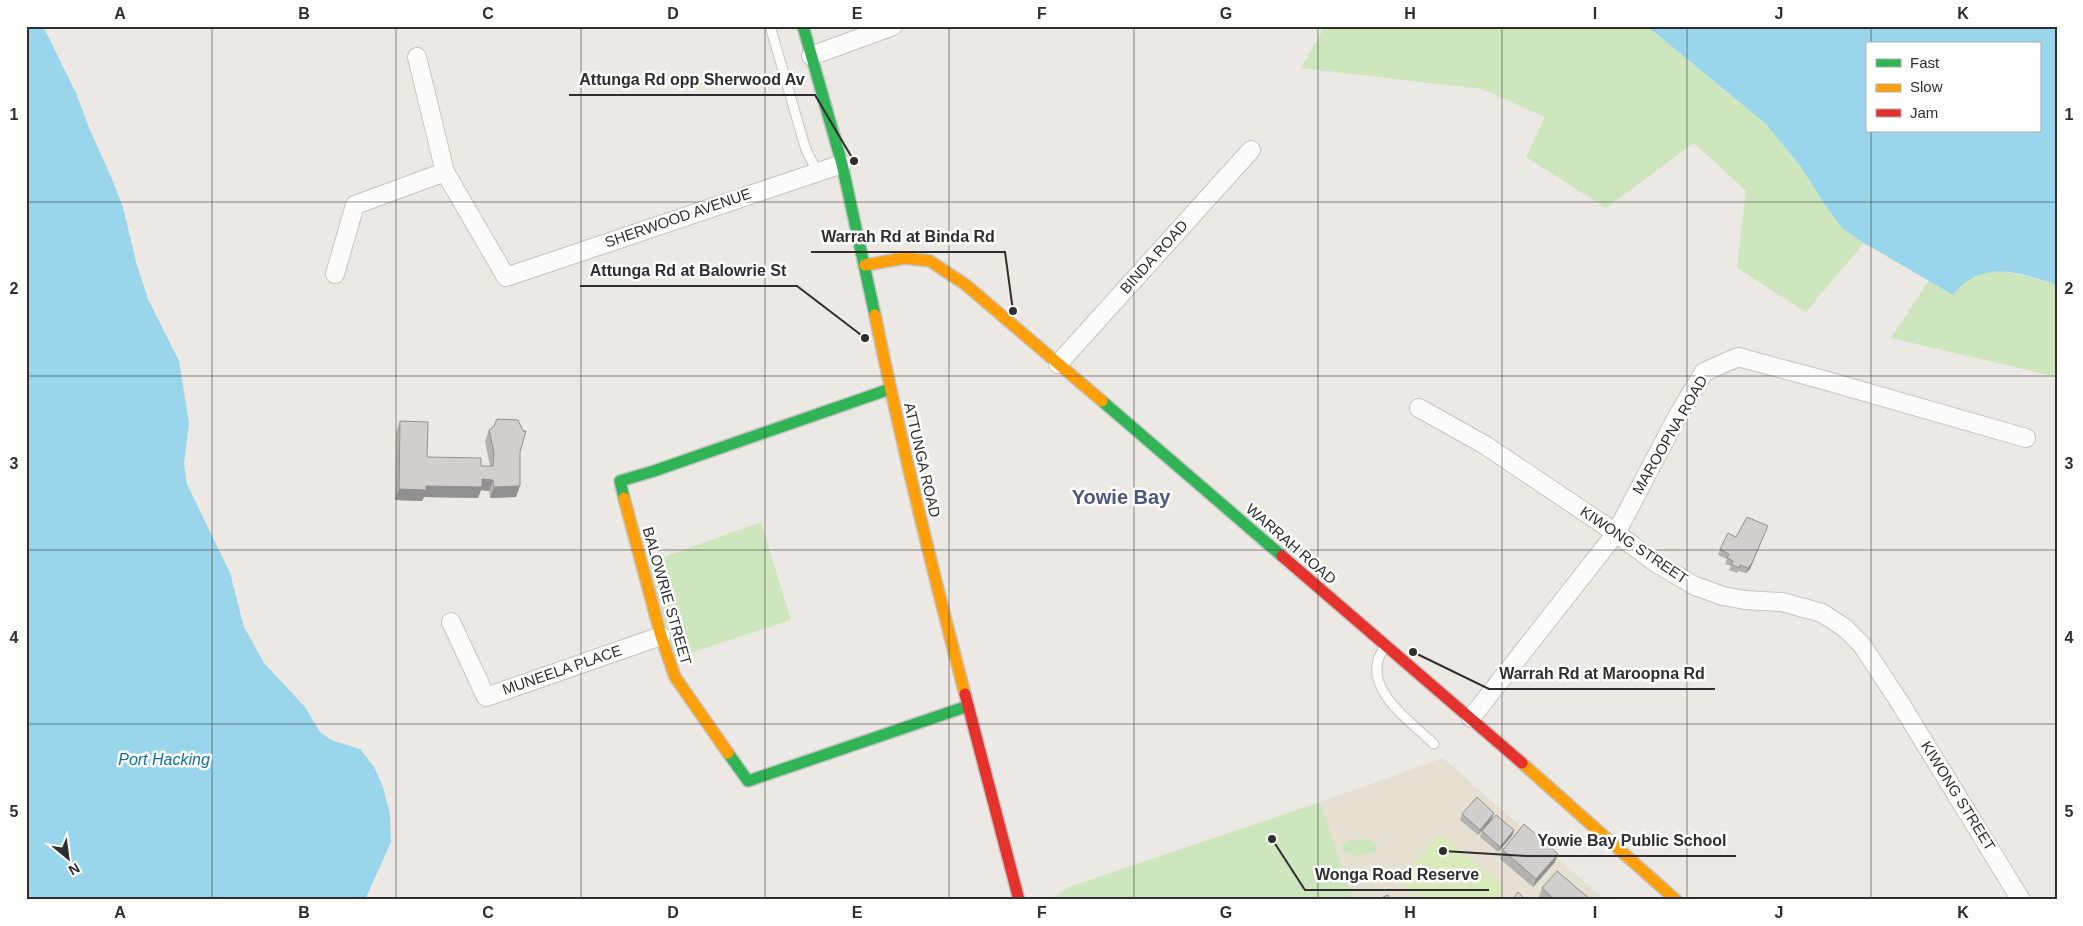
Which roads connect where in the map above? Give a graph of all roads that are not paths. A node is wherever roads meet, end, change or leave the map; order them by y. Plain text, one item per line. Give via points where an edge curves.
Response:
1 (770, 26) edge
2 (803, 26) edge
3 (893, 26) edge
4 (811, 56) junction
5 (418, 57) dead end
6 (1250, 150) dead end
7 (842, 164) junction
8 (817, 171) junction
9 (445, 172) junction
10 (865, 265) junction
11 (334, 274) dead end
12 (1058, 364) junction
13 (890, 389) junction
14 (1418, 408) dead end
15 (2026, 438) dead end
16 (1616, 533) junction
17 (451, 622) dead end
18 (661, 636) junction
19 (1386, 645) junction
20 (968, 706) junction
21 (1471, 718) junction
22 (1434, 744) dead end
23 (1019, 900) edge
24 (1676, 900) edge
25 (2021, 900) edge

1 - 8 lane via 806,150
2 - 4 street, ATTUNGA ROAD
3 - 4 street
4 - 7 street, ATTUNGA ROAD
5 - 9 street
6 - 12 street, BINDA ROAD
7 - 8 street, SHERWOOD AVENUE
7 - 10 street, ATTUNGA ROAD
8 - 9 street, SHERWOOD AVENUE via 506,277
9 - 11 street via 355,205
10 - 12 street, WARRAH ROAD via 906,258 930,261 966,285
10 - 13 street, ATTUNGA ROAD
12 - 19 street, WARRAH ROAD
13 - 18 street, BALOWRIE STREET via 620,481
13 - 20 street, ATTUNGA ROAD
14 - 16 street, KIWONG STREET via 1485,446
15 - 16 street, MAROOPNA ROAD via 1738,357 1704,372
16 - 21 street, MAROOPNA ROAD
16 - 25 street, KIWONG STREET via 1656,563 1695,586 1738,599 1790,604 1822,613 1845,628 1862,645 1902,706
17 - 18 street, MUNEELA PLACE via 486,697
18 - 20 street, BALOWRIE STREET via 675,677 748,781
19 - 21 street, WARRAH ROAD
19 - 22 lane via 1378,656 1379,686
20 - 23 street, ATTUNGA ROAD
21 - 24 street, WARRAH ROAD

